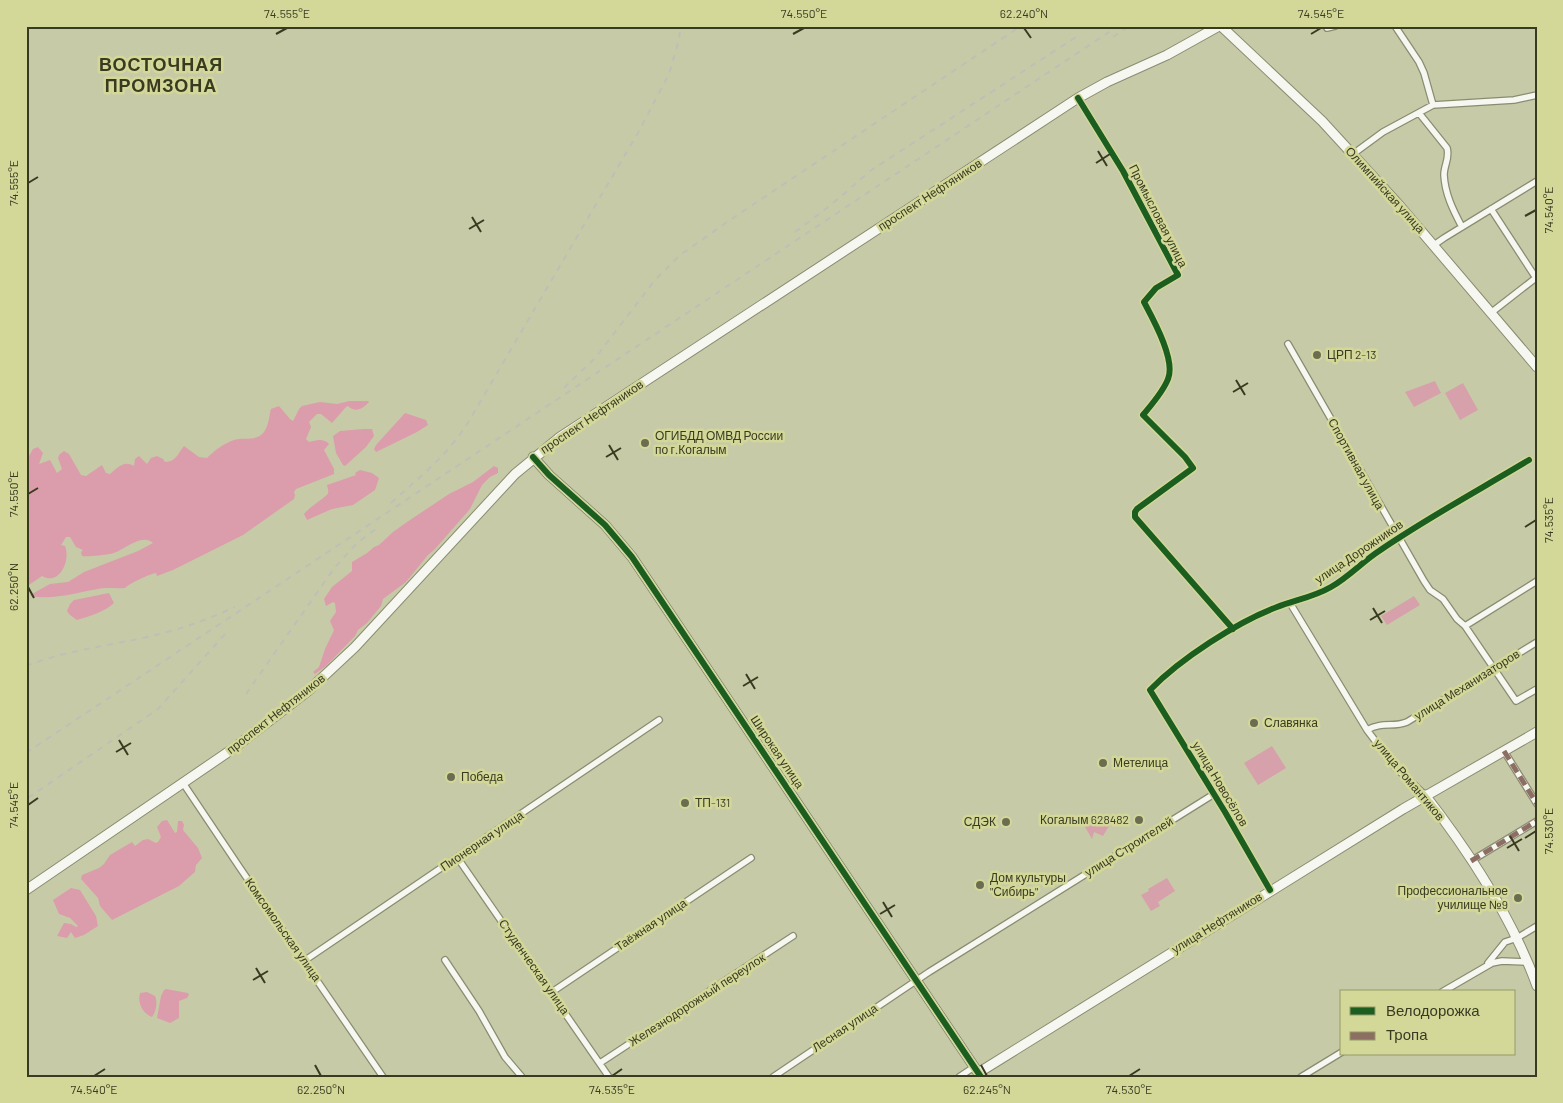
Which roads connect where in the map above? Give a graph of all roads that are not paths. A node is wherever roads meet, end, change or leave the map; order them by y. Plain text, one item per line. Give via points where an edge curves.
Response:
1 (1220, 26) edge
2 (1335, 26) edge
3 (1395, 26) edge
4 (1327, 28) dead end
5 (1537, 95) edge
6 (1078, 98) junction
7 (1433, 105) junction
8 (1419, 113) junction
9 (1353, 154) junction
10 (1537, 181) edge
11 (1491, 209) junction
12 (1462, 227) junction
13 (1434, 246) junction
14 (1536, 278) edge
15 (1492, 312) junction
16 (1288, 344) dead end
17 (1537, 366) edge
18 (534, 458) junction
19 (1529, 460) dead end
20 (1399, 539) junction
21 (1537, 581) edge
22 (1290, 603) junction
23 (1465, 626) junction
24 (1233, 629) junction
25 (1537, 642) edge
26 (1494, 668) junction
27 (1537, 688) edge
28 (1150, 690) joint
29 (659, 720) dead end
30 (1367, 730) junction
31 (1537, 732) edge
32 (1504, 751) junction
33 (183, 783) junction
34 (1214, 794) junction
35 (1424, 795) junction
36 (1537, 804) edge
37 (1537, 821) edge
38 (457, 857) junction
39 (751, 858) dead end
40 (1471, 861) junction
41 (26, 890) edge
42 (1270, 890) junction
43 (1537, 926) edge
44 (793, 936) dead end
45 (1517, 938) junction
46 (445, 960) dead end
47 (304, 961) junction
48 (1528, 962) junction
49 (1486, 965) junction
50 (916, 980) junction
51 (1537, 986) edge
52 (1445, 990) edge
53 (552, 992) junction
54 (1340, 1053) edge
55 (600, 1063) junction
56 (978, 1072) edge
57 (383, 1077) edge
58 (522, 1077) edge
59 (609, 1077) edge
60 (773, 1077) edge
61 (959, 1077) edge
62 (1301, 1077) edge

1 - 6 street, проспект Нефтяников
1 - 9 street, Олимпийская улица via 1313,111
2 - 4 street
3 - 7 street via 1419,62
5 - 7 street via 1514,100
6 - 18 street, проспект Нефтяников via 580,424
6 - 24 street, Промысловая улица via 1123,171 1178,274 1156,288 1144,302 1168,356 1171,371 1166,384 1143,415 1193,468 1137,509 1134,517
7 - 8 street
8 - 9 street via 1383,132
8 - 12 street via 1447,148 1445,181 1450,204
9 - 13 street, Олимпийская улица
10 - 11 street
11 - 12 street
11 - 14 street
12 - 13 street
13 - 15 street, Олимпийская улица
14 - 15 street
15 - 17 street, Олимпийская улица
16 - 20 street, Спортивная улица
18 - 33 street, проспект Нефтяников via 506,483 325,676 266,725
18 - 50 street, Широкая улица via 609,530 632,557
19 - 20 street, улица Дорожников
20 - 22 street, улица Дорожников via 1330,588
20 - 23 street, Спортивная улица via 1430,590 1443,599
21 - 23 street
22 - 24 street, улица Дорожников
22 - 30 street, улица Романтиков
23 - 26 street, Спортивная улица
24 - 28 street, улица Дорожников via 1176,666
25 - 26 street, улица Механизаторов
26 - 27 street, Спортивная улица via 1516,702
26 - 30 street, улица Механизаторов via 1407,722 1380,724
28 - 34 street, улица Новосёлов
29 - 38 street, Пионерная улица
30 - 35 street, улица Романтиков via 1395,767
31 - 32 street, улица Нефтяников
32 - 35 street, улица Нефтяников
32 - 36 street
33 - 41 street, проспект Нефтяников
33 - 47 street, Комсомольская улица
34 - 42 street, улица Новосёлов
34 - 50 street, улица Строителей
35 - 40 street, улица Романтиков
35 - 42 street, улица Нефтяников
37 - 40 street
38 - 47 street, Пионерная улица
38 - 53 street, Студенческая улица
39 - 53 street, Таёжная улица
40 - 45 street, улица Романтиков
42 - 56 street, улица Нефтяников
43 - 45 street
44 - 55 street, Железнодорожный переулок
45 - 48 street, улица Романтиков
45 - 49 street via 1505,942
46 - 58 street via 505,1057
47 - 57 street, Комсомольская улица
48 - 49 street via 1502,961
48 - 51 street, улица Романтиков
49 - 52 street
50 - 56 street, Широкая улица
50 - 60 street, Лесная улица
53 - 55 street, Студенческая улица
54 - 62 street
55 - 59 street, Студенческая улица
56 - 61 street

